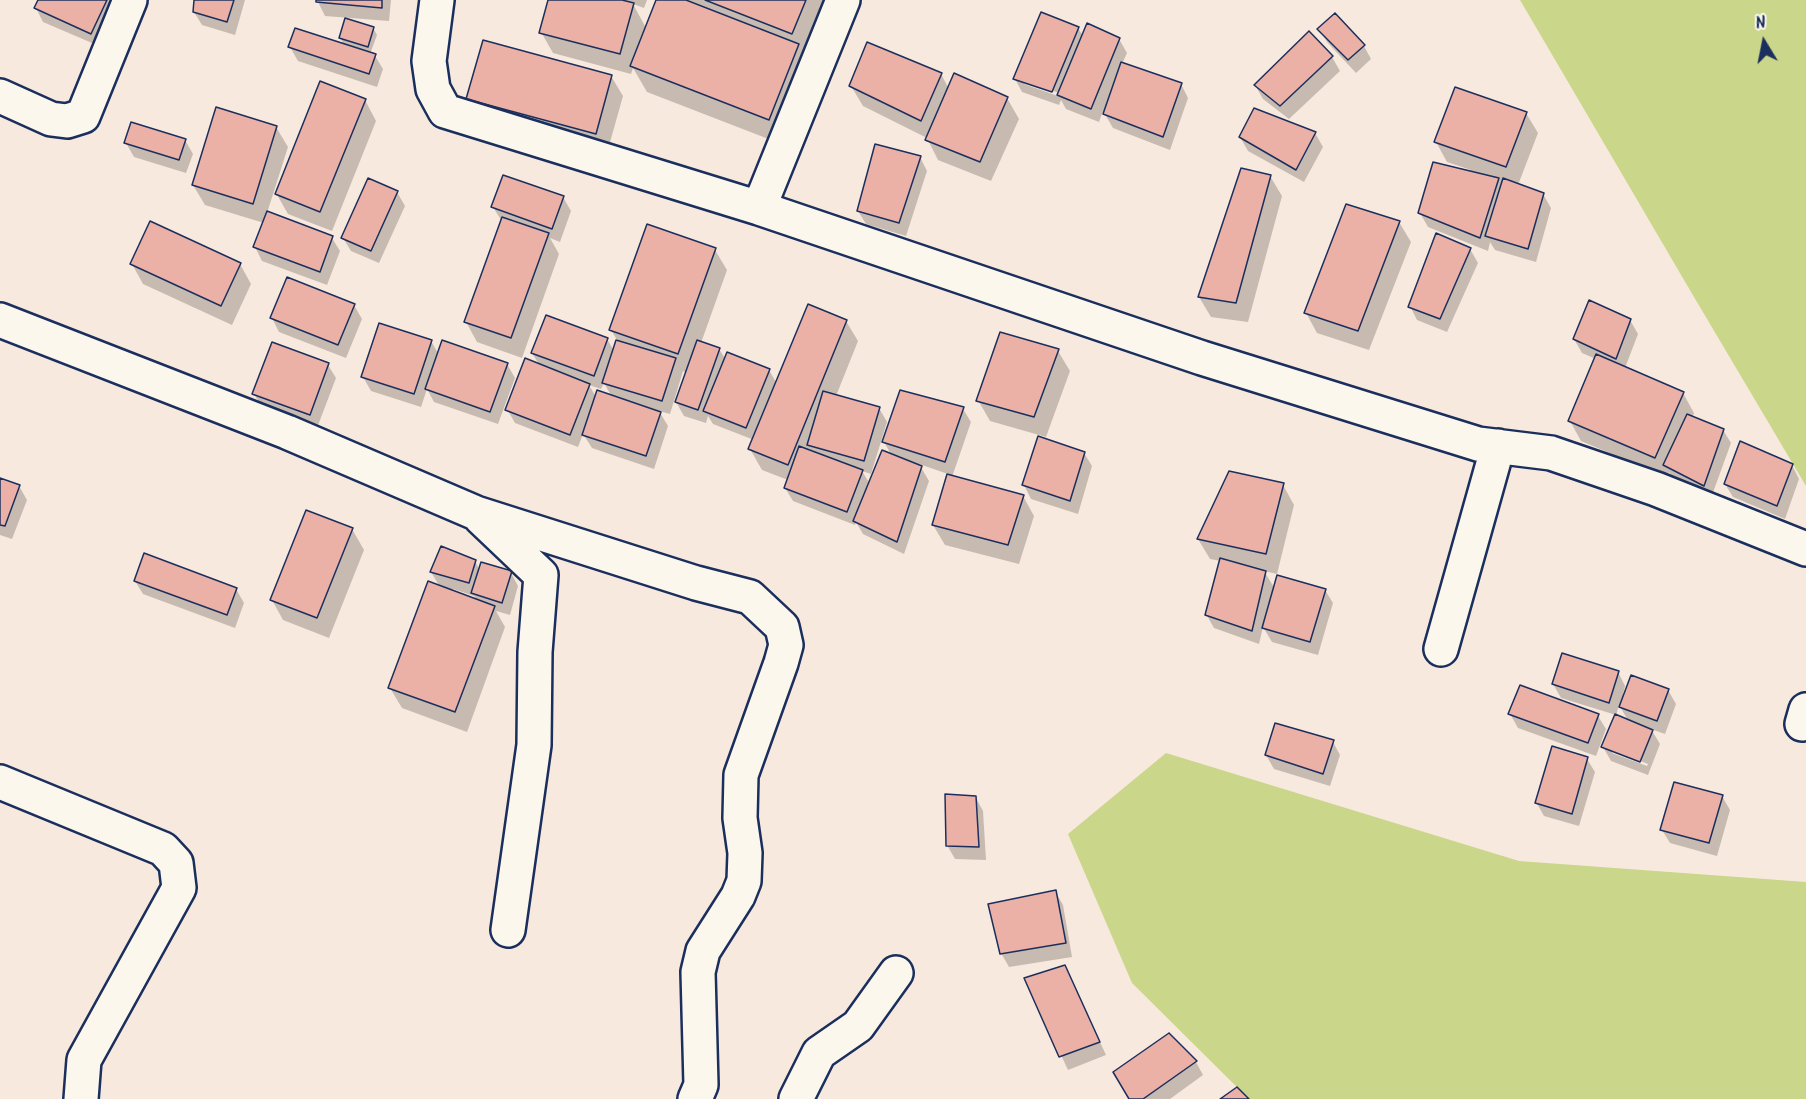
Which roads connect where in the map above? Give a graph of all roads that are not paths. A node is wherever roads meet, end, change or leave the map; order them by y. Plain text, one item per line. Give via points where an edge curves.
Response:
1 (130, 0) edge
2 (437, 0) edge
3 (843, 0) edge
4 (0, 96) edge
5 (759, 208) junction
6 (0, 320) edge
7 (1498, 446) junction
8 (476, 513) junction
9 (1806, 549) edge
10 (1441, 649) dead end
11 (0, 782) edge
12 (508, 930) dead end
13 (896, 973) dead end
14 (81, 1099) edge
15 (695, 1099) edge
16 (796, 1099) edge

1 - 4 street via 83,116 67,121 51,119
2 - 5 street via 429,60 433,89 446,111
3 - 5 street
5 - 7 street via 1202,358 1478,444
6 - 8 street via 287,432
7 - 9 street via 1551,453 1656,489
7 - 10 street
8 - 12 street via 541,575 534,745
8 - 15 street via 696,584 750,597 782,627 786,645 741,775 744,881 703,951 698,972 701,1085
11 - 14 street via 163,849 176,863 179,888 84,1060
13 - 16 street via 858,1026 819,1053

